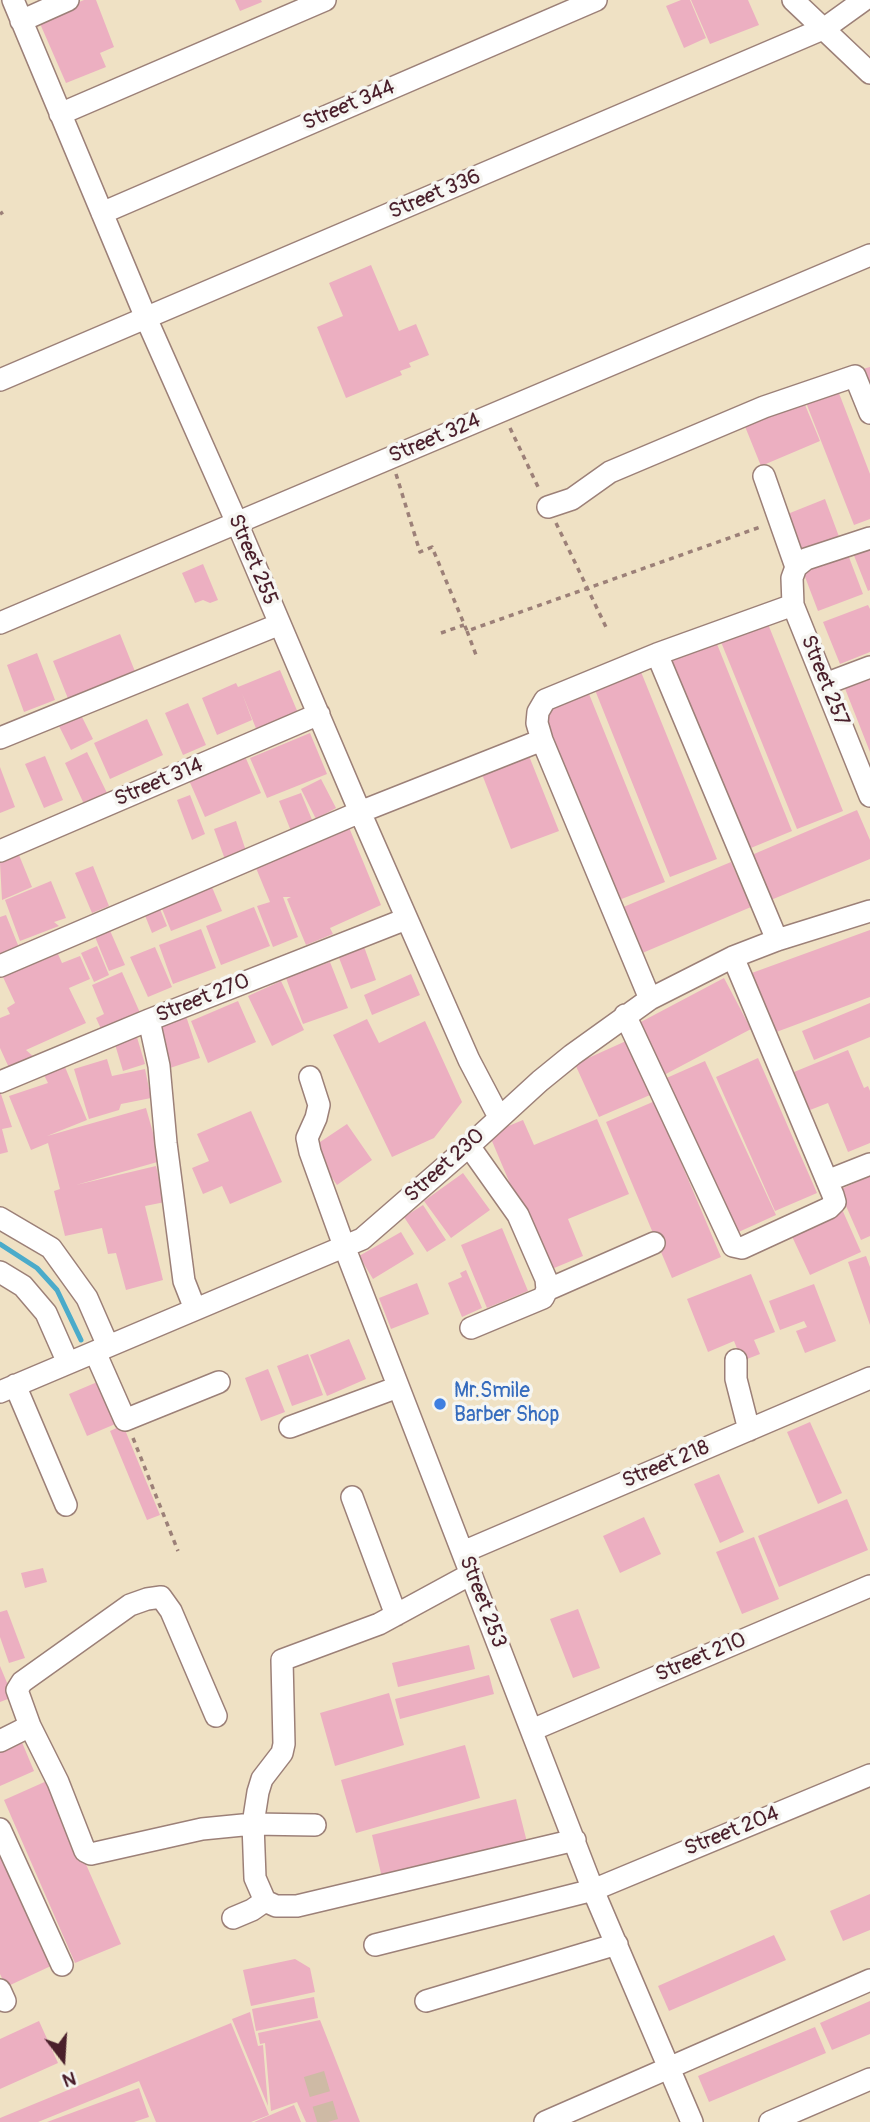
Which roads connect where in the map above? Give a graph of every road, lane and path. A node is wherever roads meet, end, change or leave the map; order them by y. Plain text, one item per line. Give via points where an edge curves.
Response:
1 (13, 0) edge
2 (68, 0) edge
3 (325, 0) edge
4 (596, 0) edge
5 (793, 0) edge
6 (864, 0) edge
7 (21, 21) junction
8 (825, 28) junction
9 (870, 73) edge
10 (60, 114) junction
11 (102, 213) junction
12 (870, 255) edge
13 (146, 318) junction
14 (0, 380) edge
15 (870, 413) edge
16 (391, 457) junction
17 (764, 476) dead end
18 (548, 507) dead end
19 (778, 521) junction
20 (237, 523) junction
21 (870, 538) edge
22 (796, 567) junction
23 (793, 605) junction
24 (0, 623) edge
25 (280, 624) junction
26 (464, 625) junction
27 (467, 631) junction
28 (441, 633) dead end
29 (657, 654) junction
30 (476, 655) dead end
31 (870, 667) edge
32 (825, 684) junction
33 (319, 714) junction
34 (0, 738) edge
35 (542, 740) junction
36 (869, 790) edge
37 (360, 812) junction
38 (0, 851) edge
39 (870, 911) edge
40 (406, 919) junction
41 (777, 940) junction
42 (733, 957) junction
43 (0, 966) edge
44 (650, 999) junction
45 (625, 1015) junction
46 (149, 1020) junction
47 (310, 1077) dead end
48 (0, 1082) edge
49 (499, 1117) junction
50 (469, 1146) junction
51 (870, 1164) edge
52 (827, 1181) junction
53 (0, 1218) edge
54 (654, 1243) dead end
55 (344, 1246) junction
56 (0, 1272) edge
57 (547, 1290) junction
58 (195, 1309) junction
59 (471, 1328) dead end
60 (101, 1349) junction
61 (736, 1360) dead end
62 (68, 1363) junction
63 (870, 1378) edge
64 (219, 1382) dead end
65 (398, 1387) junction
66 (8, 1388) edge
67 (125, 1420) junction
68 (290, 1427) dead end
69 (749, 1430) junction
70 (352, 1497) dead end
71 (66, 1505) dead end
72 (178, 1551) dead end
73 (463, 1552) junction
74 (471, 1574) junction
75 (870, 1586) edge
76 (396, 1615) junction
77 (216, 1716) dead end
78 (30, 1726) junction
79 (532, 1730) junction
80 (0, 1741) edge
81 (870, 1775) edge
82 (253, 1824) junction
83 (315, 1825) dead end
84 (0, 1829) edge
85 (575, 1840) junction
86 (593, 1890) junction
87 (265, 1901) junction
88 (233, 1918) dead end
89 (617, 1944) junction
90 (375, 1945) dead end
91 (62, 1965) dead end
92 (870, 1980) edge
93 (426, 2001) dead end
94 (670, 2069) junction
95 (870, 2079) edge
96 (545, 2122) edge
97 (692, 2122) edge
98 (770, 2122) edge

1 - 7 street, Street 255
2 - 7 street
3 - 10 street
4 - 11 street, Street 344
5 - 8 street
6 - 8 street, Street 336
7 - 10 street, Street 255
8 - 9 street
8 - 13 street, Street 336
10 - 11 street, Street 255
11 - 13 street, Street 255
12 - 16 street, Street 324
13 - 14 street, Street 336
13 - 20 street, Street 255
15 - 18 street via 855,376 765,407 621,467 572,499
16 - 20 street, Street 324
16 - 26 path via 420,552 432,547
17 - 19 street
19 - 22 street
19 - 27 path
20 - 24 street, Street 324
20 - 25 street, Street 255
21 - 22 street via 806,559
22 - 23 street
23 - 29 street
23 - 32 street, Street 257
25 - 33 street, Street 255
25 - 34 street
26 - 27 path
26 - 28 path
27 - 30 path
29 - 35 street via 545,700 537,723
29 - 41 street
31 - 32 street
32 - 36 street, Street 257
33 - 37 street, Street 255
33 - 38 street, Street 314
35 - 37 street
35 - 44 street
37 - 40 street, Street 255
37 - 43 street
39 - 41 street, Street 230
40 - 46 street, Street 270
40 - 49 street, Street 255
41 - 42 street, Street 230
42 - 44 street, Street 230
42 - 52 street
44 - 45 street, Street 230
45 - 49 street, Street 230
45 - 52 street via 733,1246 742,1248 829,1208 835,1202
46 - 48 street, Street 270
46 - 58 street via 159,1066 184,1280
47 - 55 street, Street 253 via 318,1105 307,1138 309,1150
49 - 50 street, Street 230
50 - 55 street, Street 230 via 362,1238
50 - 57 street via 518,1215
51 - 52 street
53 - 60 street via 51,1248 87,1298
54 - 57 street
55 - 58 street, Street 230
55 - 65 street, Street 253
56 - 62 street via 23,1286 46,1313
57 - 59 street via 543,1298
58 - 60 street, Street 230
60 - 62 street, Street 230
60 - 67 street
61 - 69 street
62 - 66 street, Street 230
63 - 69 street, Street 218
64 - 67 street
65 - 68 street
65 - 73 street, Street 253
66 - 71 street
67 - 72 path
69 - 73 street, Street 218
70 - 76 street
73 - 74 street, Street 253
74 - 76 street
74 - 79 street, Street 253
75 - 79 street, Street 210
76 - 82 street via 282,1660 285,1744 262,1779
77 - 78 street via 161,1597 130,1605 22,1682 17,1690
78 - 80 street
78 - 82 street via 85,1851 91,1854 202,1829
79 - 85 street, Street 253
81 - 86 street, Street 204
82 - 83 street
82 - 87 street via 255,1878
84 - 91 street
85 - 86 street, Street 253
85 - 87 street via 297,1906
86 - 89 street, Street 253
86 - 90 street, Street 204
87 - 88 street
89 - 93 street
89 - 94 street, Street 253
92 - 94 street
94 - 96 street
94 - 97 street, Street 253
95 - 98 street

